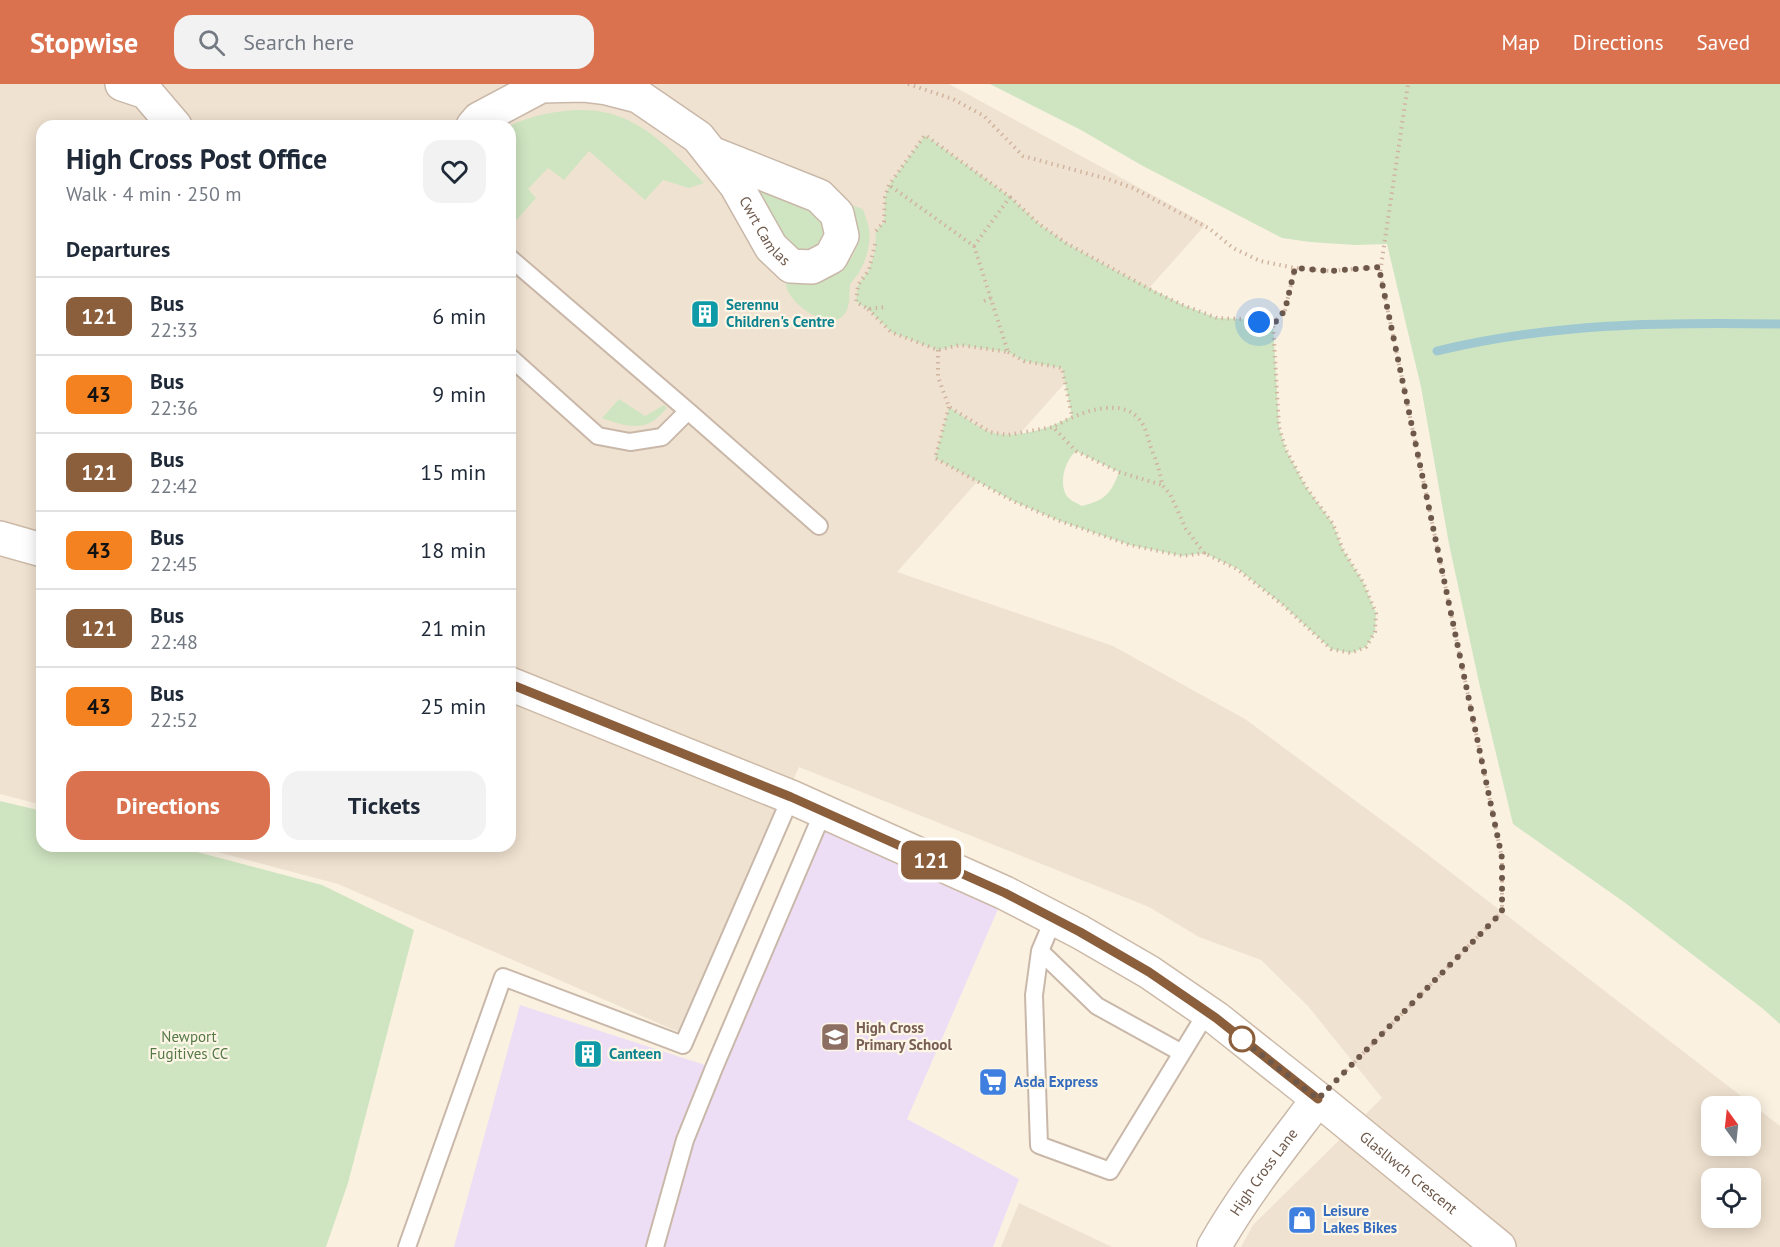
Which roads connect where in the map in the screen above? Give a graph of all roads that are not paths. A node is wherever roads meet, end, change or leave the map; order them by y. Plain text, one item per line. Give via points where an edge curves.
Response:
1 (122, 84) edge
2 (541, 85) edge
3 (170, 120) edge
4 (478, 120) edge
5 (711, 153) dead end
6 (516, 263) edge
7 (516, 362) edge
8 (688, 411) junction
9 (819, 526) dead end
10 (0, 538) edge
11 (36, 548) edge
12 (516, 686) edge
13 (791, 797) junction
14 (823, 812) junction
15 (1053, 918) junction
16 (1040, 951) junction
17 (1207, 1012) junction
18 (1182, 1053) junction
19 (1318, 1099) junction
20 (407, 1247) edge
21 (655, 1247) edge
22 (1214, 1247) edge
23 (1498, 1247) edge

1 - 3 main road via 146,92
2 - 4 main road
2 - 5 main road via 583,85 638,96 698,137
6 - 8 lane
7 - 8 lane via 598,436 630,442 662,437
8 - 9 lane
10 - 11 main road
12 - 13 main road, Glasllwch Crescent
13 - 14 main road, Glasllwch Crescent
13 - 20 lane via 683,1045 503,977
14 - 15 main road, Glasllwch Crescent
14 - 21 lane via 685,1140
15 - 16 lane
15 - 17 main road, Glasllwch Crescent via 1149,972
16 - 18 lane via 1097,1006
16 - 18 lane via 1034,995 1039,1145 1110,1171
17 - 18 lane
17 - 19 main road, Glasllwch Crescent
19 - 22 main road, High Cross Lane via 1230,1217
19 - 23 main road, Glasllwch Crescent

